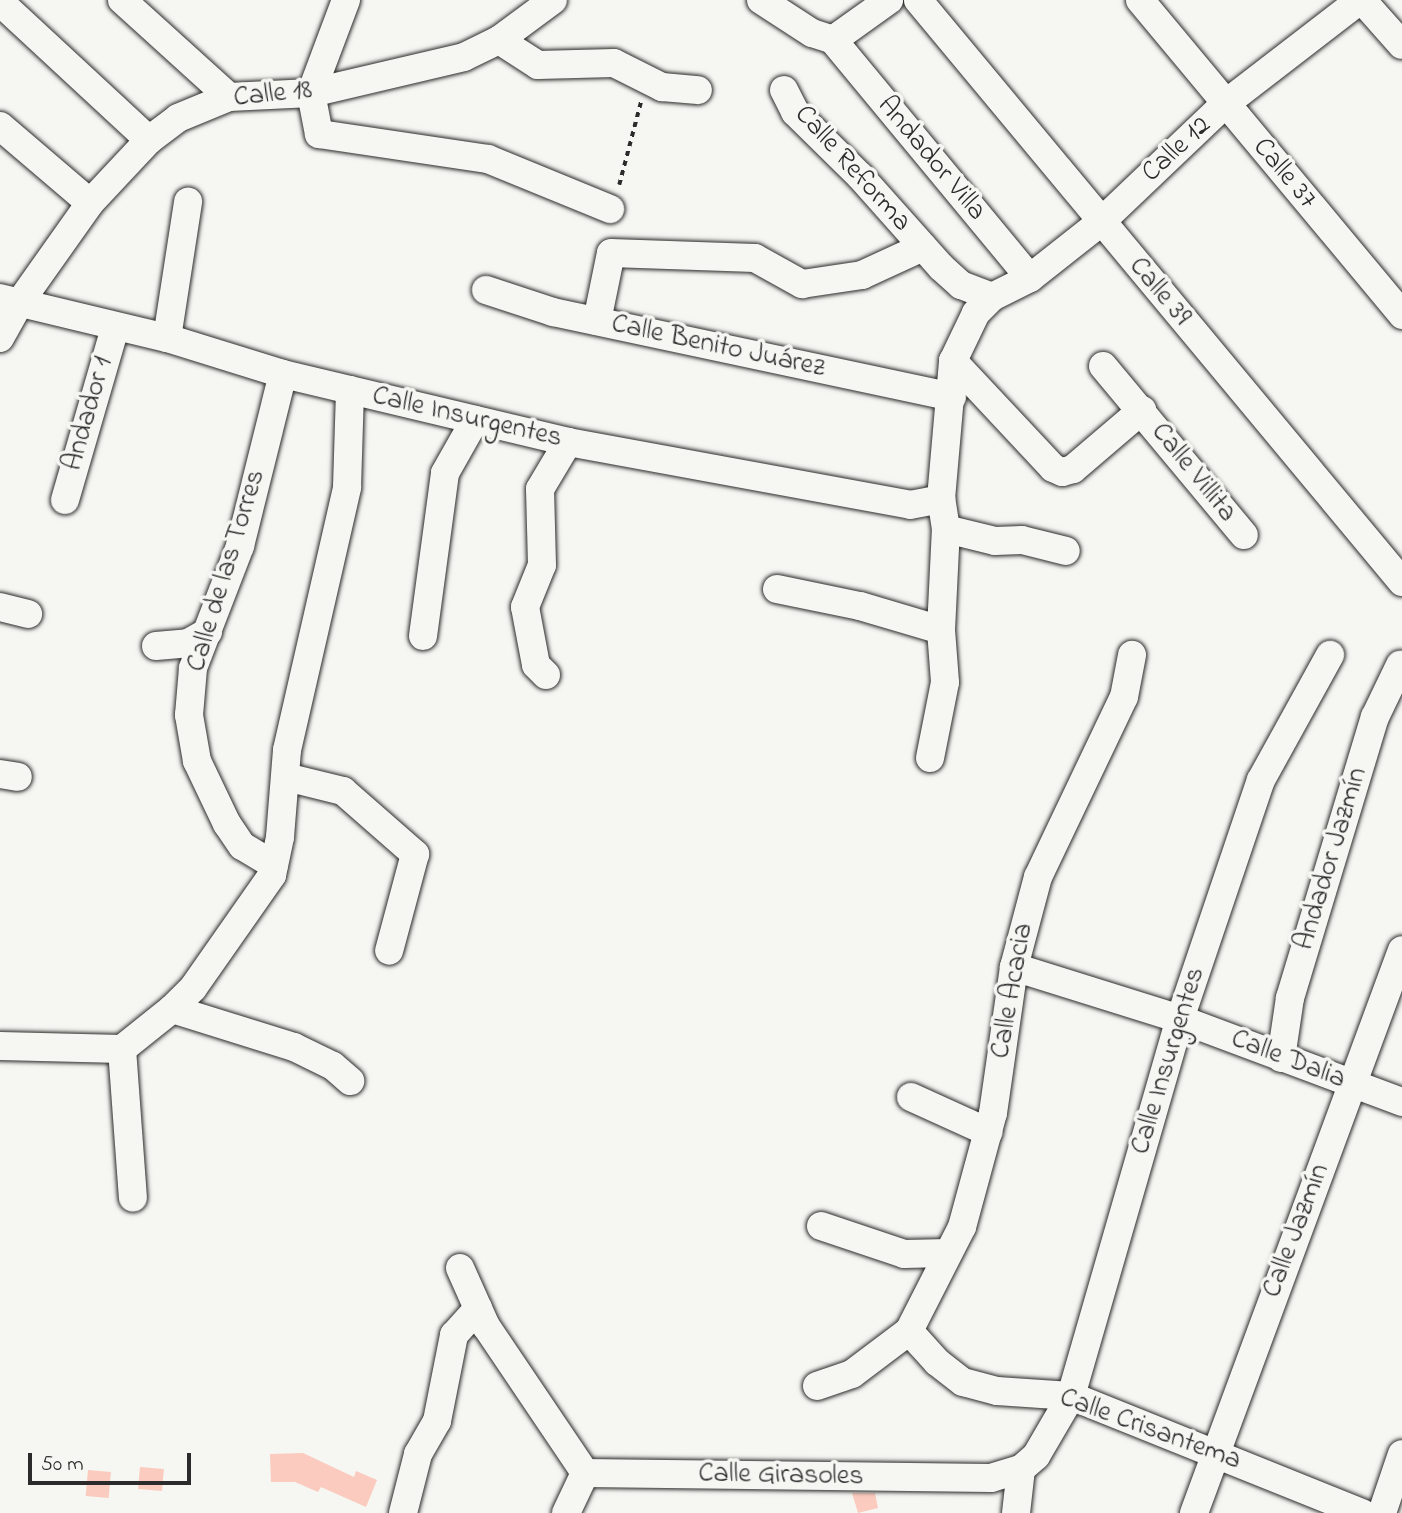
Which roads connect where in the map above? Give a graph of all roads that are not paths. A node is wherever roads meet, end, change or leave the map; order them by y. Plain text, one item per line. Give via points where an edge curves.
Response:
1 (122, 0) edge
2 (553, 0) edge
3 (761, 0) edge
4 (888, 0) edge
5 (918, 0) edge
6 (1140, 0) edge
7 (1361, 0) edge
8 (345, 1) edge
9 (0, 2) edge
10 (499, 40) junction
11 (833, 40) junction
12 (1402, 45) edge
13 (698, 90) dead end
14 (784, 90) dead end
15 (311, 93) junction
16 (229, 97) junction
17 (1226, 104) junction
18 (0, 126) edge
19 (149, 140) junction
20 (188, 202) dead end
21 (90, 203) junction
22 (610, 209) road end
23 (1101, 222) junction
24 (923, 247) junction
25 (1030, 278) junction
26 (486, 290) dead end
27 (992, 297) junction
28 (10, 300) edge
29 (1402, 315) edge
30 (597, 321) junction
31 (115, 328) junction
32 (0, 338) edge
33 (167, 338) junction
34 (953, 361) junction
35 (1103, 366) dead end
36 (283, 374) junction
37 (350, 390) junction
38 (952, 397) junction
39 (1142, 410) junction
40 (475, 420) junction
41 (568, 442) junction
42 (941, 499) junction
43 (65, 500) dead end
44 (946, 529) junction
45 (1244, 535) dead end
46 (1066, 551) dead end
47 (1402, 583) edge
48 (777, 589) dead end
49 (0, 607) edge
50 (27, 614) dead end
51 (941, 631) junction
52 (208, 632) junction
53 (423, 636) dead end
54 (156, 646) dead end
55 (1132, 655) dead end
56 (1329, 655) dead end
57 (1400, 665) dead end
58 (546, 676) dead end
59 (930, 758) dead end
60 (286, 777) junction
61 (274, 865) junction
62 (1402, 950) edge
63 (389, 951) dead end
64 (1014, 967) junction
65 (172, 1009) junction
66 (1180, 1018) junction
67 (0, 1046) edge
68 (122, 1049) junction
69 (1281, 1058) junction
70 (351, 1081) dead end
71 (1354, 1086) junction
72 (911, 1097) dead end
73 (1402, 1102) edge
74 (988, 1132) junction
75 (133, 1198) dead end
76 (821, 1226) dead end
77 (948, 1253) junction
78 (460, 1268) dead end
79 (478, 1308) junction
80 (909, 1331) junction
81 (817, 1387) dead end
82 (1071, 1396) junction
83 (1217, 1452) junction
84 (1402, 1454) edge
85 (1021, 1469) junction
86 (584, 1473) junction
87 (403, 1513) edge
88 (566, 1513) edge
89 (1016, 1513) edge
90 (1194, 1513) edge
91 (1362, 1513) edge
92 (1382, 1513) edge

1 - 16 street
2 - 10 street, Calle 18
3 - 11 street via 812,33
4 - 11 street
5 - 23 street, Calle 39
6 - 17 street, Calle 37
7 - 12 street
7 - 17 street, Calle 12
8 - 15 street
9 - 19 street
10 - 13 street via 538,65 614,63 662,87
10 - 15 street, Calle 18 via 464,57
11 - 25 street, Andador Villa
14 - 24 street, Calle Reforma via 795,112
15 - 16 street, Calle 18
15 - 22 street via 316,128 325,137 488,159
16 - 19 street, Calle 18 via 178,118
17 - 23 street, Calle 12
17 - 29 street, Calle 37
18 - 21 street
19 - 21 street, Calle 18
20 - 33 street
21 - 28 street, Calle 18
23 - 25 street, Calle 12
23 - 47 street, Calle 39
24 - 27 street, Calle Reforma via 961,285
24 - 30 street via 862,275 802,284 755,258 611,253
25 - 27 street, Calle 12
26 - 30 street, Calle Benito Juárez
27 - 34 street via 976,313
28 - 31 street, Calle Insurgentes
28 - 32 street, Calle 18
30 - 38 street, Calle Benito Juárez
31 - 33 street, Calle Insurgentes
31 - 43 street, Andador 1
33 - 36 street, Calle Insurgentes
34 - 38 street
34 - 39 street via 1053,468 1062,472 1073,469
35 - 39 street, Calle Villita
36 - 37 street, Calle Insurgentes
36 - 52 street, Calle de las Torres via 240,546
37 - 40 street, Calle Insurgentes
37 - 60 street via 348,487 287,750
38 - 42 street
39 - 45 street, Calle Villita
40 - 41 street, Calle Insurgentes
40 - 53 street via 445,473
41 - 42 street, Calle Insurgentes via 910,505
41 - 58 street via 540,489 542,565 525,607 536,665
42 - 44 street
44 - 46 street
44 - 51 street
48 - 51 street via 860,606
49 - 50 street
51 - 59 street via 945,681
52 - 54 street via 188,643
52 - 61 street, Calle de las Torres via 193,668 189,715 197,761 242,846
55 - 64 street, Calle Acacia via 1124,697 1038,877
56 - 66 street, Calle Insurgentes via 1261,780
57 - 69 street, Andador Jazmín via 1374,717 1290,998
60 - 61 street
60 - 63 street via 343,791 415,854
61 - 65 street via 217,955
62 - 71 street, Calle Jazmín
64 - 66 street, Calle Dalia
64 - 74 street, Calle Acacia
65 - 68 street
65 - 70 street via 294,1047
66 - 69 street, Calle Dalia
66 - 82 street, Calle Insurgentes
67 - 68 street
68 - 75 street
69 - 71 street, Calle Dalia
71 - 73 street, Calle Dalia
71 - 83 street, Calle Jazmín via 1254,1341
72 - 74 street
74 - 77 street, Calle Acacia via 962,1227
76 - 77 street via 904,1254
77 - 80 street, Calle Acacia
78 - 79 street
79 - 86 street
79 - 87 street via 454,1335 437,1421 418,1454
80 - 81 street via 852,1374
80 - 82 street, Calle Crisantema via 937,1362 963,1381 997,1391
82 - 83 street, Calle Crisantema
82 - 85 street, Calle Insurgentes via 1036,1456
83 - 90 street, Calle Jazmín
83 - 91 street, Calle Crisantema
84 - 92 street
85 - 86 street, Calle Girasoles via 991,1478
85 - 89 street
86 - 88 street

